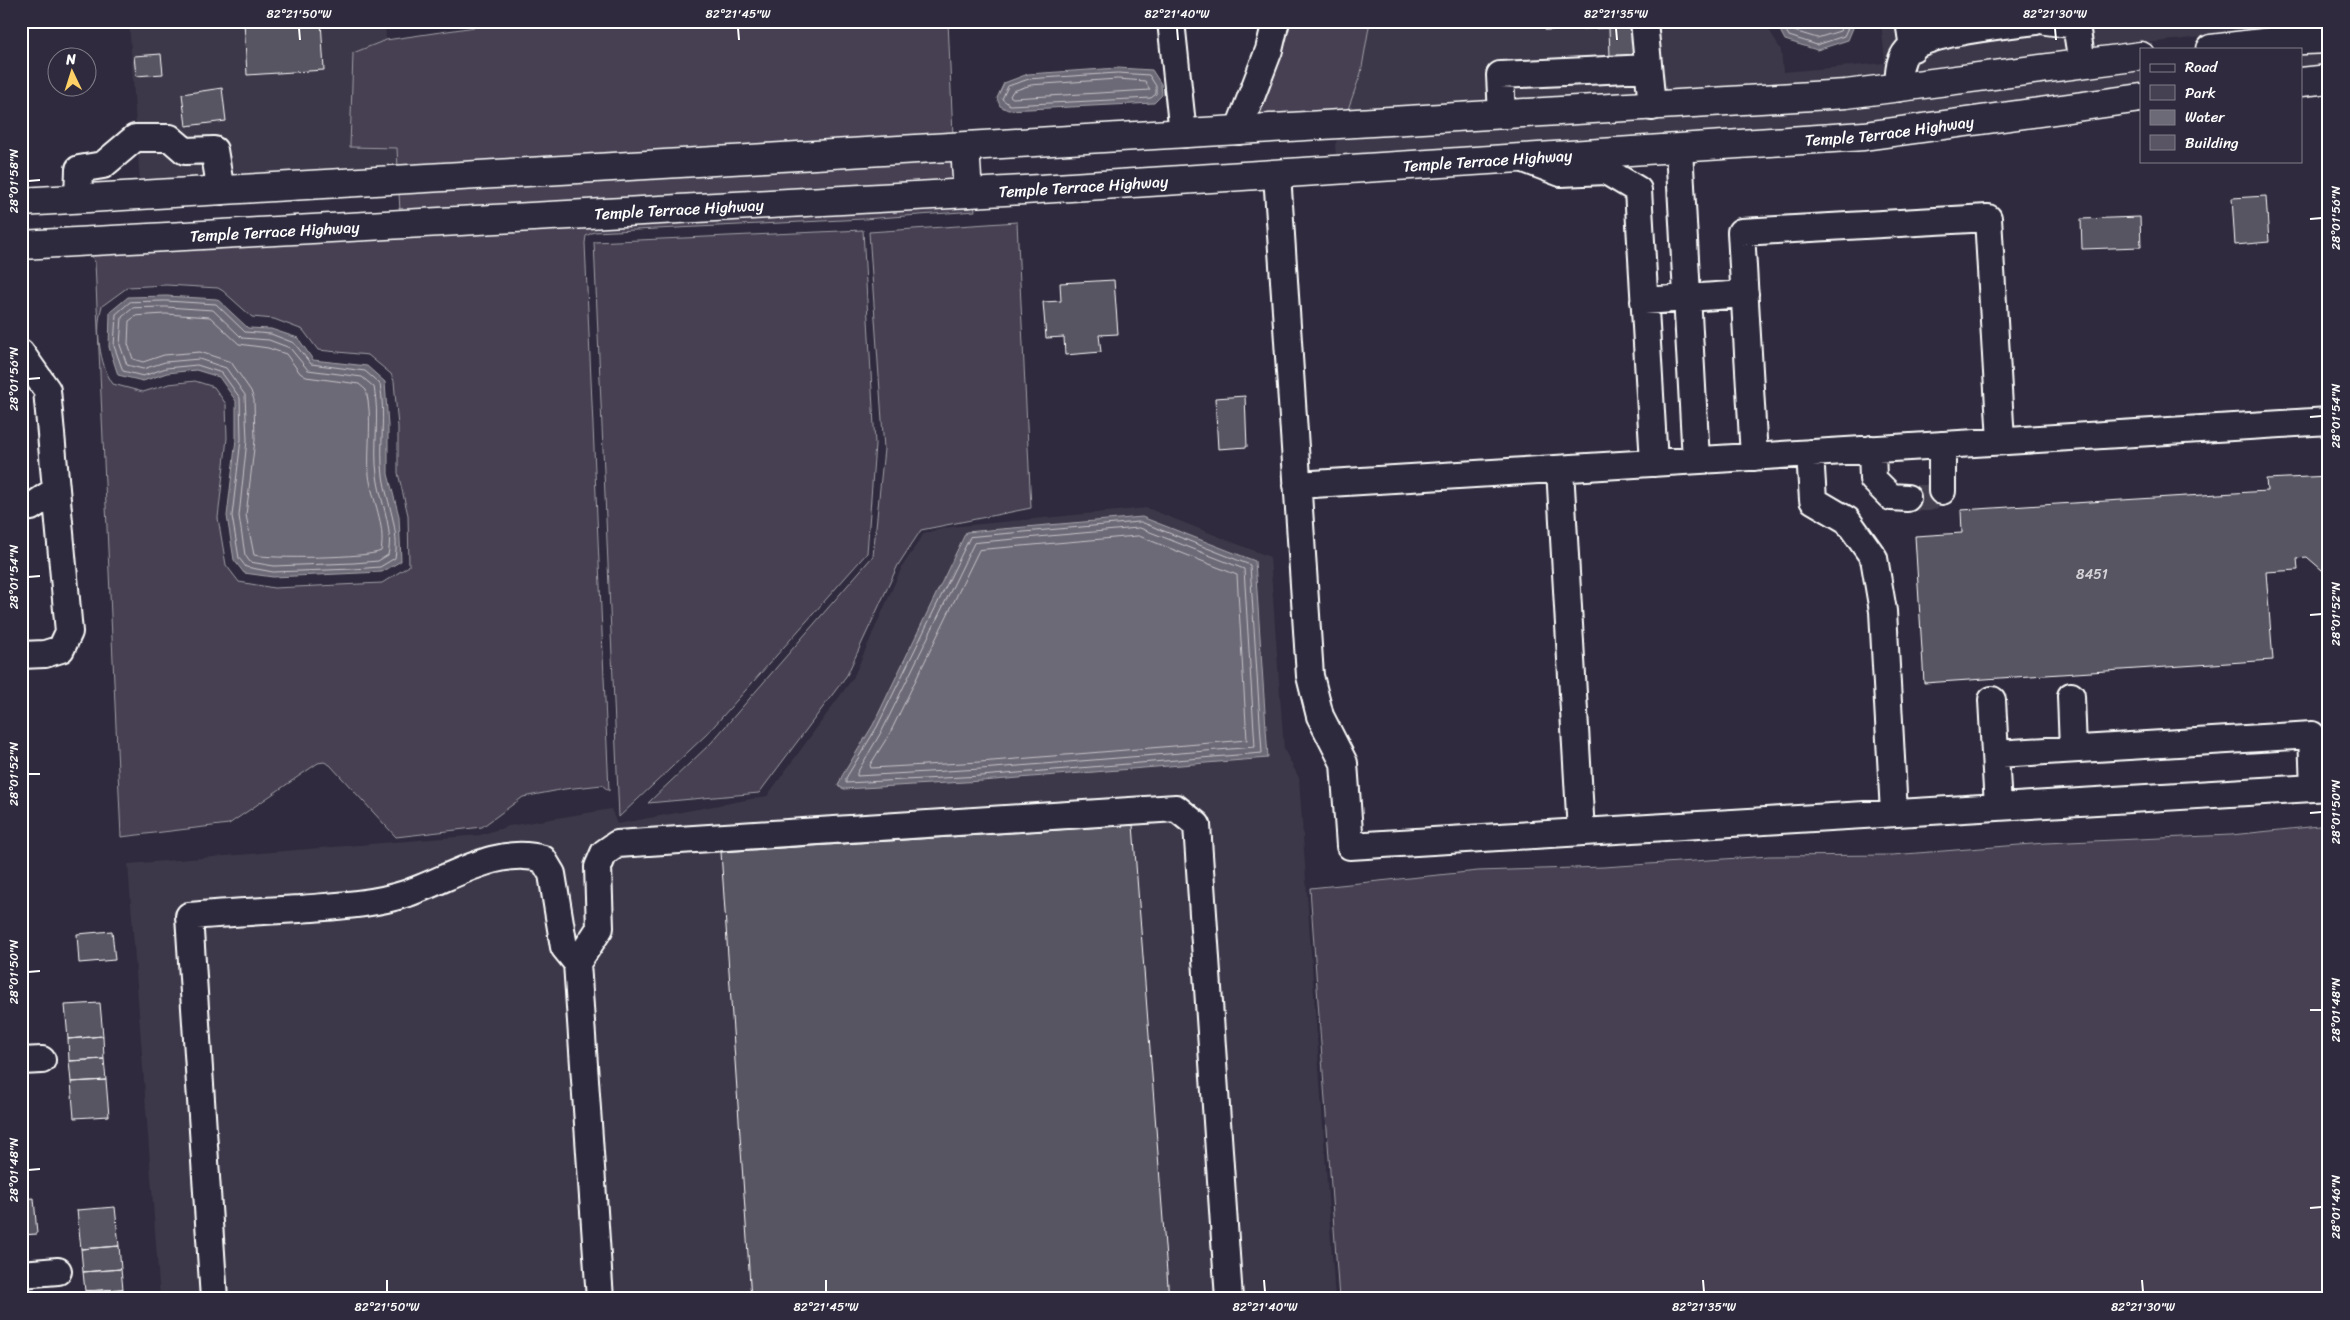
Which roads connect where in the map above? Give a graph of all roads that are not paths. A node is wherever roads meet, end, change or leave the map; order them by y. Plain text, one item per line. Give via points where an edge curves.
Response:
1 (1171, 21) edge
2 (1276, 21) edge
3 (1644, 21) edge
4 (1909, 21) edge
5 (2036, 21) edge
6 (2046, 21) edge
7 (2076, 23) edge
8 (1994, 24) edge
9 (2329, 40) edge
10 (1913, 48) junction
11 (2220, 48) edge
12 (2140, 56) edge
13 (2082, 63) junction
14 (1648, 68) junction
15 (2329, 79) edge
16 (2302, 82) edge
17 (1898, 88) junction
18 (2140, 98) edge
19 (1652, 107) junction
20 (1502, 115) junction
21 (1238, 131) junction
22 (1183, 134) junction
23 (965, 147) junction
24 (1679, 148) junction
25 (1524, 159) junction
26 (1277, 174) junction
27 (221, 191) junction
28 (968, 193) junction
29 (78, 199) junction
30 (21, 202) edge
31 (225, 234) junction
32 (21, 245) edge
33 (1745, 294) junction
34 (1688, 299) junction
35 (1644, 301) junction
36 (21, 353) edge
37 (2329, 421) edge
38 (2001, 441) junction
39 (1942, 445) junction
40 (1872, 449) junction
41 (1810, 453) junction
42 (1754, 457) junction
43 (1696, 460) junction
44 (1654, 463) junction
45 (1560, 469) junction
46 (1297, 486) junction
47 (56, 490) junction
48 (1942, 491) dead end
49 (1907, 498) tunnel mouth
50 (21, 508) edge
51 (21, 655) edge
52 (2071, 696) dead end
53 (1992, 700) dead end
54 (2073, 749) junction
55 (1996, 754) junction
56 (2322, 788) edge
57 (1998, 807) junction
58 (1894, 813) junction
59 (1581, 832) junction
60 (577, 962) junction
61 (58, 1271) dead end
62 (21, 1274) edge
63 (214, 1299) edge
64 (600, 1299) edge
65 (1230, 1299) edge

1 - 22 street
2 - 21 street via 1270,50
3 - 14 street
4 - 10 street
5 - 8 street
6 - 7 street
7 - 13 street
8 - 10 street via 1934,39
9 - 11 main road via 2280,41
10 - 17 street via 1907,51 1900,65
12 - 13 main road
13 - 17 main road
14 - 19 street
14 - 20 street via 1500,74
15 - 16 main road
17 - 19 main road
18 - 24 main road, Temple Terrace Highway via 1864,136
19 - 20 main road
20 - 21 main road
21 - 22 main road
22 - 23 main road
23 - 27 main road
23 - 28 main road
24 - 25 main road, Temple Terrace Highway
24 - 34 street
25 - 26 main road, Temple Terrace Highway
25 - 35 street via 1561,172 1606,171 1638,190
26 - 28 main road, Temple Terrace Highway
26 - 46 street
27 - 29 main road
27 - 29 street via 214,150 185,151 170,138 135,138 103,165 79,169
27 - 31 main road
28 - 31 main road, Temple Terrace Highway
29 - 30 main road
31 - 32 main road, Temple Terrace Highway
33 - 34 street
33 - 38 street via 1741,232 1988,218
33 - 42 street
34 - 35 street
34 - 43 street
35 - 44 street
36 - 47 street via 46,390
37 - 38 street
38 - 39 street
39 - 40 street
39 - 48 street
40 - 41 street
40 - 49 street via 1873,479 1891,497
41 - 42 street
41 - 58 street via 1813,500 1848,520 1874,558 1883,611
42 - 43 street
43 - 44 street
44 - 45 street
45 - 46 street
45 - 59 street
46 - 59 street via 1310,676 1320,716 1344,763 1350,846
47 - 50 street via 31,507
47 - 51 street via 68,632 61,649 45,654
52 - 54 street
53 - 55 street
54 - 55 street
54 - 56 street via 2312,735
55 - 57 street
56 - 57 street
57 - 58 street
58 - 59 street
60 - 63 street via 564,947 552,874 543,859 529,855 505,857 461,870 405,894 358,905 189,916
60 - 64 street
60 - 65 street via 600,928 598,867 604,853 617,844 1176,808 1197,826
61 - 62 street

